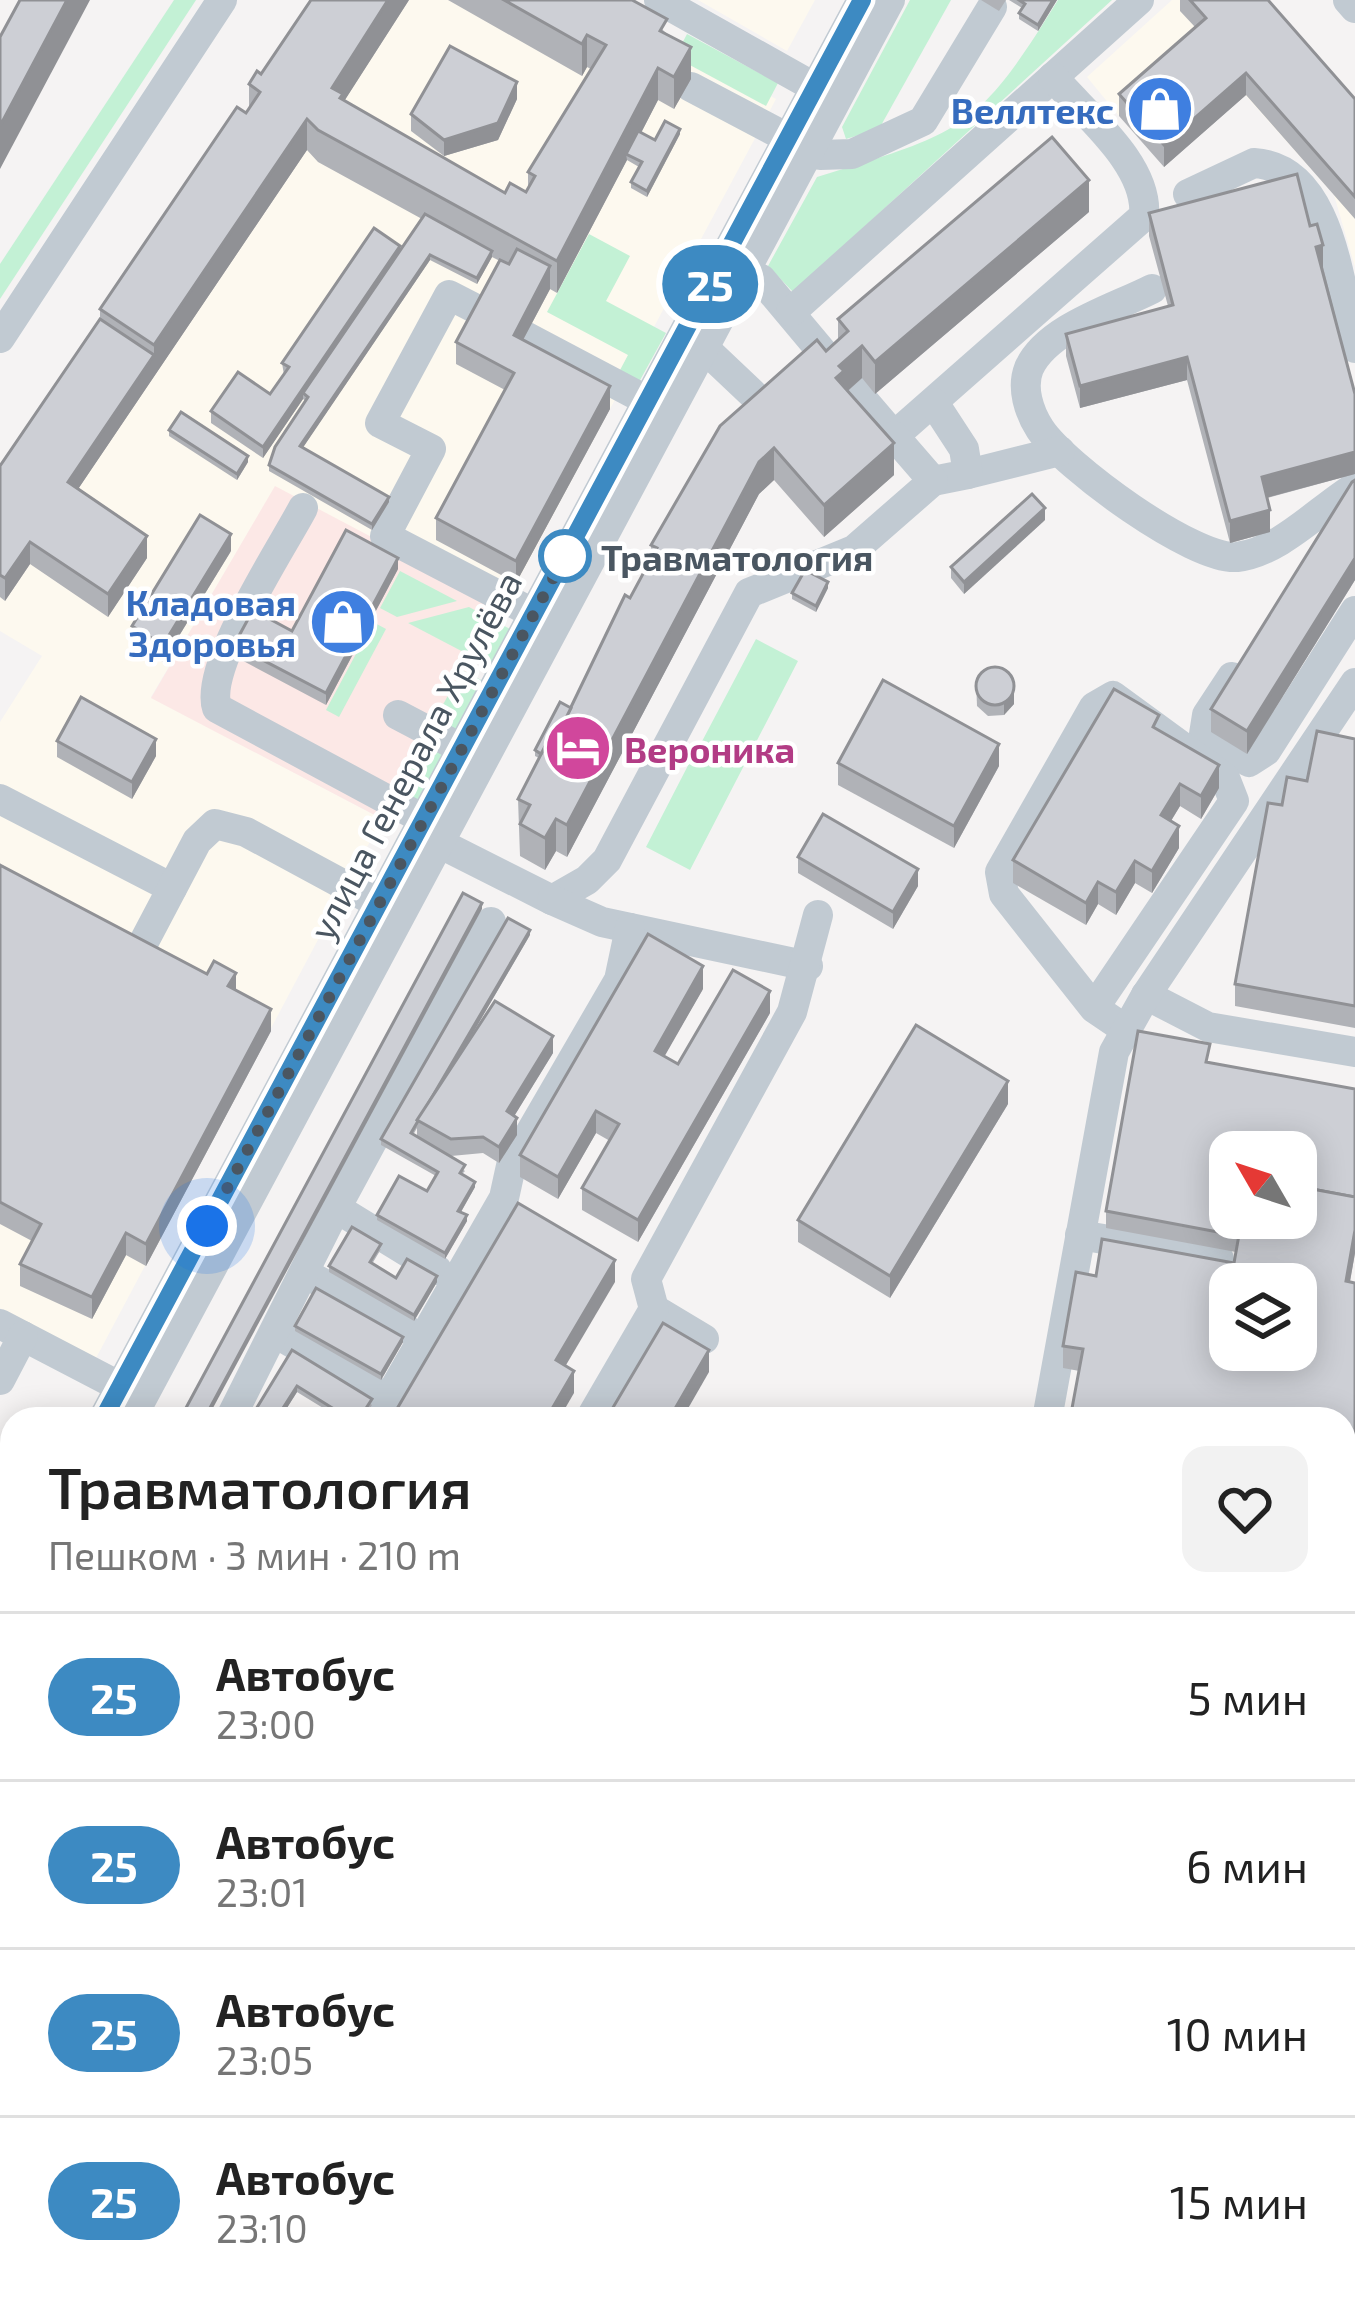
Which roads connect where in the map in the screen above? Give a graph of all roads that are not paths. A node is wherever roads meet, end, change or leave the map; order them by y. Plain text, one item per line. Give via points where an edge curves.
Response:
1 (222, 0) edge
2 (659, 0) edge
3 (862, 0) edge
4 (890, 0) edge
5 (1139, 0) edge
6 (1348, 0) edge
7 (992, 7) dead end
8 (1355, 8) edge
9 (1053, 77) junction
10 (692, 87) edge
11 (826, 94) junction
12 (799, 144) junction
13 (1188, 194) dead end
14 (680, 264) dead end
15 (729, 276) junction
16 (1152, 290) dead end
17 (790, 312) junction
18 (484, 313) edge
19 (526, 336) edge
20 (0, 338) edge
21 (1355, 347) edge
22 (704, 348) junction
23 (759, 400) edge
24 (934, 403) junction
25 (659, 407) junction
26 (894, 436) junction
27 (1060, 451) junction
28 (968, 474) junction
29 (933, 481) junction
30 (1355, 487) edge
31 (303, 508) dead end
32 (1355, 611) edge
33 (545, 619) junction
34 (1246, 655) edge
35 (1355, 683) edge
36 (398, 716) dead end
37 (1344, 718) edge
38 (473, 754) junction
39 (0, 799) edge
40 (431, 832) junction
41 (172, 887) junction
42 (552, 900) junction
43 (390, 909) junction
44 (818, 915) dead end
45 (491, 922) dead end
46 (630, 928) junction
47 (138, 953) edge
48 (808, 966) junction
49 (1146, 995) junction
50 (1094, 1008) junction
51 (1125, 1029) junction
52 (1355, 1052) edge
53 (336, 1208) junction
54 (1080, 1234) junction
55 (1219, 1259) edge
56 (437, 1270) edge
57 (306, 1274) junction
58 (642, 1285) junction
59 (405, 1328) dead end
60 (11, 1330) edge
61 (277, 1334) junction
62 (704, 1339) dead end
63 (0, 1380) edge
64 (131, 1402) edge
65 (374, 1404) edge
66 (237, 1407) edge
67 (595, 1407) edge
68 (1049, 1407) edge

1 - 20 street
2 - 11 street
3 - 11 street, улица Генерала Хрулёва
4 - 11 street, улица Генерала Хрулёва
5 - 9 street
6 - 8 street
7 - 12 street via 923,122 836,157
9 - 17 street
9 - 24 street via 1133,170 1144,215
10 - 12 street
11 - 12 street, улица Генерала Хрулёва
12 - 15 street, улица Генерала Хрулёва
13 - 21 street via 1254,163 1288,172 1315,202
14 - 15 street
15 - 17 street via 761,279
15 - 22 street, улица Генерала Хрулёва
15 - 25 street, улица Генерала Хрулёва
16 - 27 street via 1066,333 1029,369 1030,412
17 - 26 street
18 - 33 street via 448,295 380,423 431,449 385,536
19 - 25 street
22 - 23 street
22 - 25 street, улица Генерала Хрулёва
24 - 26 street
24 - 28 street via 964,449
25 - 33 street, улица Генерала Хрулёва
26 - 29 street
27 - 28 street
27 - 30 street via 1208,554 1264,550
28 - 29 street
29 - 42 street via 854,550 749,593 608,860
31 - 40 street via 226,653 214,700 225,716
32 - 34 street via 1266,751 1249,762 1210,741 1203,725
33 - 38 street, улица Генерала Хрулёва
35 - 37 street
36 - 38 street
37 - 49 street
38 - 40 street, улица Генерала Хрулёва
39 - 41 street
40 - 42 street
40 - 43 street, улица Генерала Хрулёва
41 - 43 street via 197,842 222,824
41 - 47 street
42 - 46 street
43 - 64 street, улица Генерала Хрулёва
44 - 48 street
45 - 53 street
46 - 48 street
46 - 65 street via 619,980 511,1166 514,1203
48 - 58 street via 793,1012
49 - 51 street
49 - 52 street via 1208,1028
50 - 50 street via 1004,894 1000,872 1094,707 1113,696 1225,778 1234,800
50 - 51 street
51 - 54 street via 1108,1076
53 - 56 street
53 - 57 street
54 - 55 street
54 - 68 street
57 - 59 street
57 - 61 street
58 - 62 street
58 - 67 street
60 - 63 street
60 - 64 street
61 - 65 street
61 - 66 street

